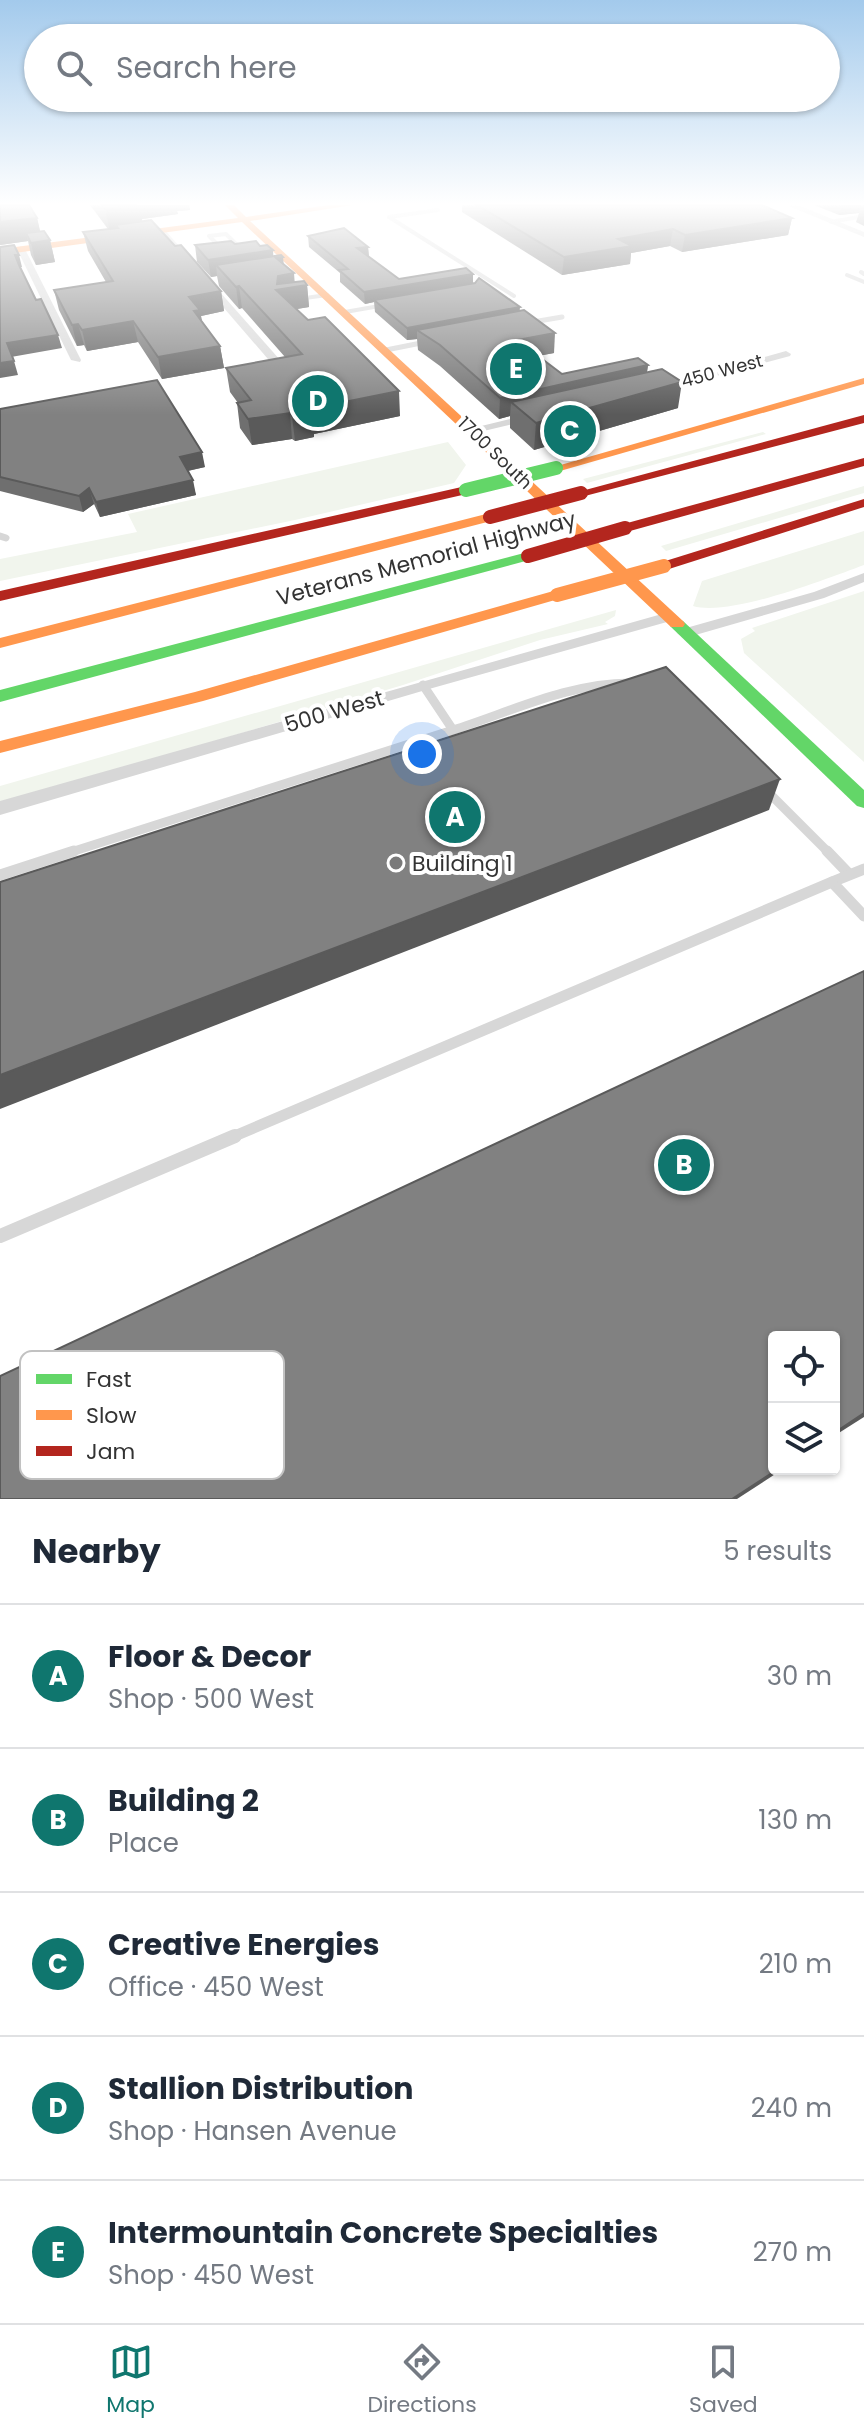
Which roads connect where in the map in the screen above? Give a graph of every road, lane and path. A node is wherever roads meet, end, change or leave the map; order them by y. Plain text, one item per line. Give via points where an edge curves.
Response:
1 (34, 275) edge
2 (204, 275) edge
3 (301, 275) edge
4 (481, 275) edge
5 (847, 275) dead end
6 (864, 282) edge
7 (327, 295) junction
8 (514, 296) dead end
9 (295, 300) edge
10 (397, 303) edge
11 (345, 312) junction
12 (562, 317) dead end
13 (518, 325) edge
14 (430, 341) edge
15 (386, 350) junction
16 (786, 354) dead end
17 (76, 360) dead end
18 (284, 371) edge
19 (864, 381) edge
20 (648, 391) edge
21 (543, 414) edge
22 (864, 419) edge
23 (471, 430) junction
24 (864, 462) edge
25 (864, 503) edge
26 (864, 513) edge
27 (664, 566) junction
28 (864, 577) edge
29 (0, 596) edge
30 (669, 617) junction
31 (685, 633) junction
32 (0, 643) edge
33 (423, 685) junction
34 (646, 685) edge
35 (0, 696) edge
36 (453, 730) junction
37 (0, 747) edge
38 (755, 778) edge
39 (864, 801) edge
40 (0, 808) edge
41 (864, 869) edge
42 (849, 874) junction
43 (0, 875) edge
44 (832, 882) junction
45 (864, 916) edge
46 (0, 1236) edge

1 - 17 street
2 - 18 street
3 - 7 main road, 1700 South
4 - 8 lane
5 - 6 lane
7 - 9 lane
7 - 11 main road, 1700 South
10 - 11 lane
11 - 15 main road, 1700 South
12 - 13 lane
14 - 15 lane
15 - 23 main road, 1700 South
16 - 20 street, 450 West
19 - 29 main road, bridge via 556,468
21 - 23 street
22 - 32 main road, Veterans Memorial Highway, bridge
23 - 30 main road, 1700 South
24 - 35 main road, Veterans Memorial Highway, bridge
25 - 27 main road
26 - 27 main road
27 - 37 main road, bridge
28 - 31 street
30 - 31 main road, 1700 South
30 - 33 street, 500 West
31 - 39 main road, 1700 South
33 - 36 lane
33 - 40 street, 500 West
34 - 36 lane via 619,681 591,687
36 - 43 lane
38 - 42 lane
41 - 42 lane
42 - 44 lane
44 - 45 lane
44 - 46 lane

